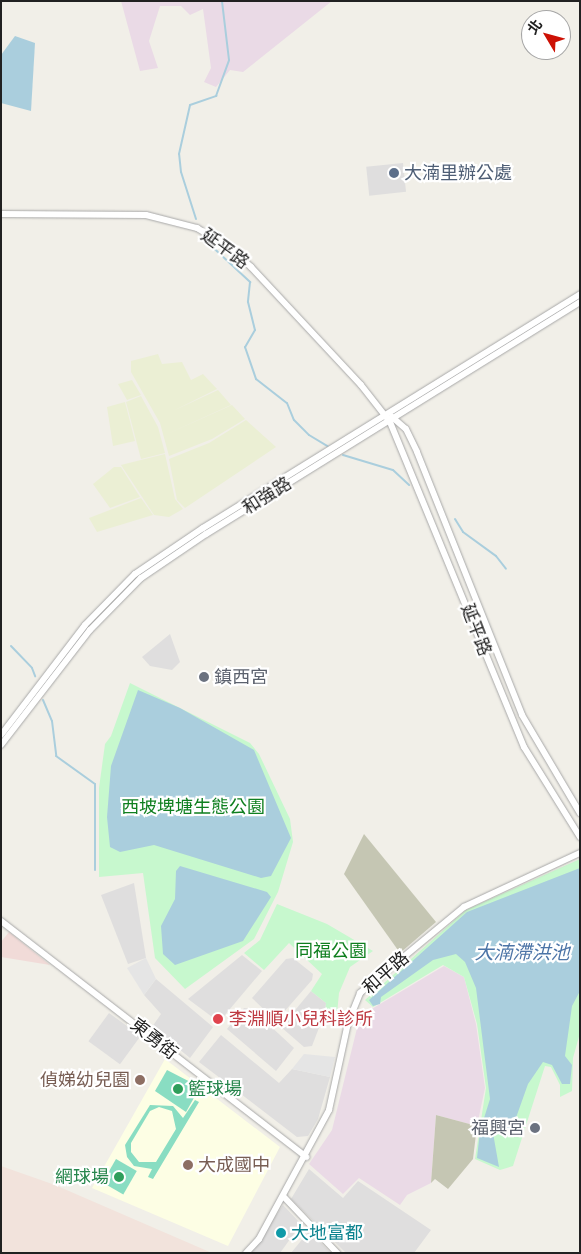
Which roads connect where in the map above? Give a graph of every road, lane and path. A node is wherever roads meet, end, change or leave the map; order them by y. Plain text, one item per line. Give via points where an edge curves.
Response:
1 (1, 214) edge
2 (580, 294) edge
3 (580, 302) edge
4 (386, 415) junction
5 (393, 420) junction
6 (306, 468) junction
7 (1, 735) edge
8 (1, 745) edge
9 (580, 814) edge
10 (580, 837) edge
11 (580, 853) edge
12 (1, 921) edge
13 (306, 1157) junction
14 (283, 1196) junction
15 (246, 1253) edge
16 (337, 1253) edge

1 - 4 street, 延平路 via 146,215 197,228 227,246 251,267
2 - 4 street, 和強路
3 - 5 street, 和強路
4 - 5 street, 延平路
4 - 6 street, 和強路
5 - 6 street, 和強路
5 - 9 street, 延平路 via 418,452 522,715
5 - 10 street, 延平路 via 512,722 539,776
6 - 7 street, 和強路 via 169,550 116,591 78,633
6 - 8 street, 和強路 via 171,556 125,592 83,638
11 - 13 street, 和平路 via 464,907 360,993 348,1023 329,1110
12 - 13 street, 東勇街
13 - 14 street, 和平路
14 - 15 street, 和平路 via 259,1239
14 - 16 street

